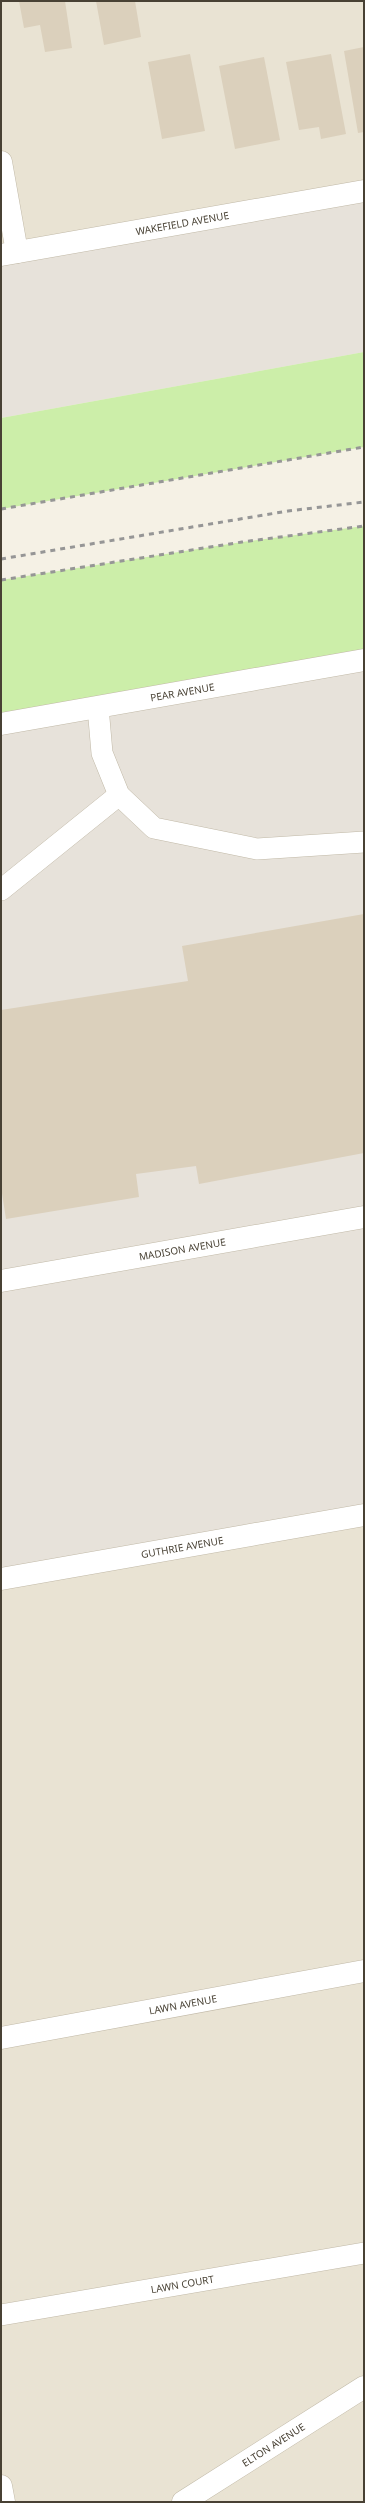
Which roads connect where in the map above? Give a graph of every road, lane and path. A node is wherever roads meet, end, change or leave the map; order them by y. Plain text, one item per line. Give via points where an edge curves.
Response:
1 (1, 162) edge
2 (364, 191) edge
3 (9, 253) edge
4 (364, 660) edge
5 (98, 707) junction
6 (1, 724) edge
7 (119, 795) junction
8 (364, 842) edge
9 (1, 890) edge
10 (364, 1217) edge
11 (1, 1281) edge
12 (364, 1514) edge
13 (1, 1578) edge
14 (364, 1971) edge
15 (1, 2038) edge
16 (364, 2253) edge
17 (1, 2315) edge
18 (364, 2387) edge
19 (1, 2486) edge
20 (4, 2502) edge
21 (183, 2502) edge

1 - 3 street
2 - 3 street, WAKEFIELD AVENUE
4 - 5 street, PEAR AVENUE
5 - 6 street, PEAR AVENUE
5 - 7 lane via 102,753
7 - 8 lane via 154,828 257,849
7 - 9 lane
10 - 11 street, MADISON AVENUE
12 - 13 street, GUTHRIE AVENUE
14 - 15 street, LAWN AVENUE
16 - 17 lane, LAWN COURT
18 - 21 street, ELTON AVENUE
19 - 20 street

